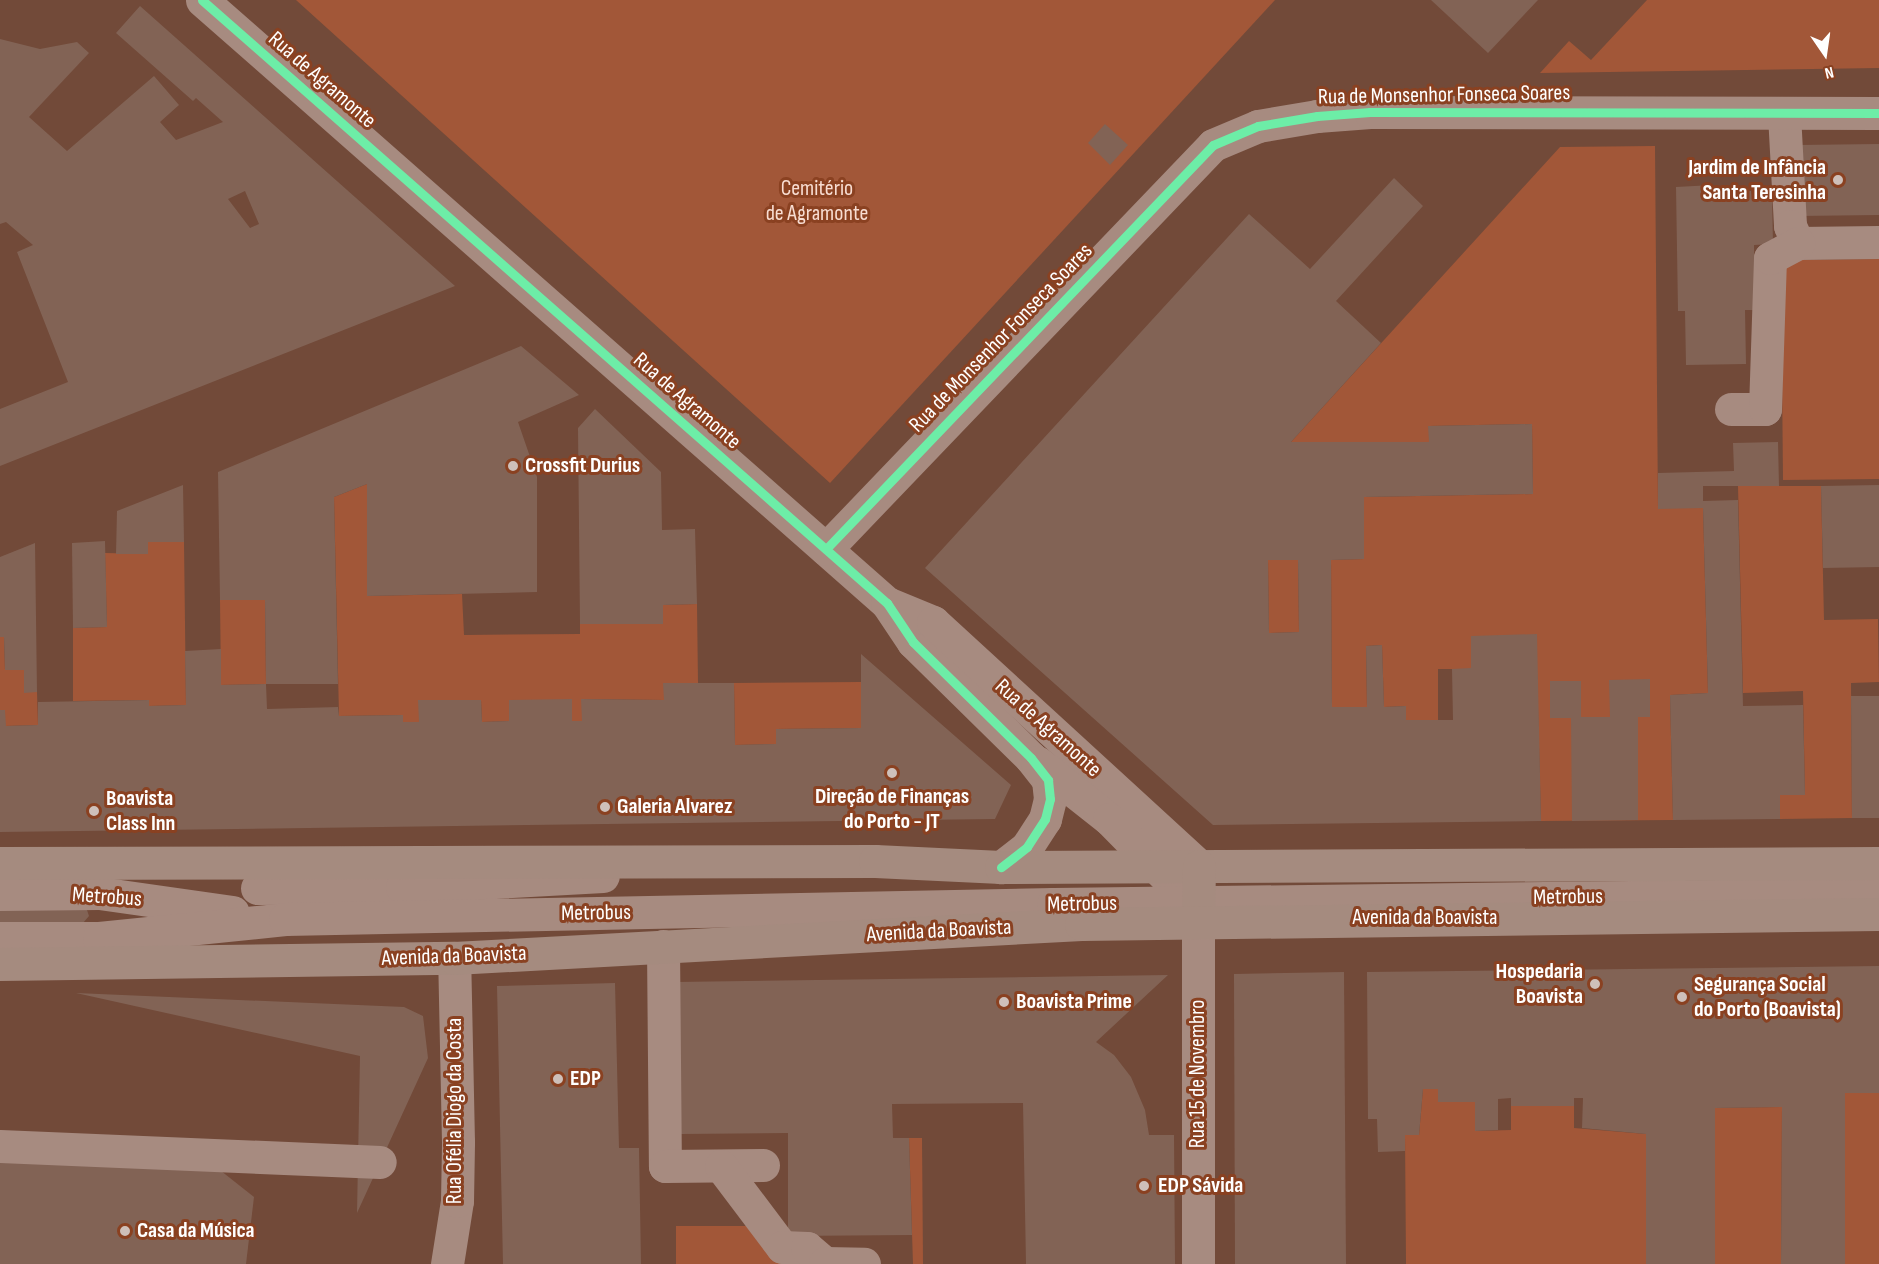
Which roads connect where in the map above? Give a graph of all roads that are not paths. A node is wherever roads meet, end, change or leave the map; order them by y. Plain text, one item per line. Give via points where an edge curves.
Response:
1 (202, 0) edge
2 (1879, 113) edge
3 (1784, 114) junction
4 (1879, 242) edge
5 (1798, 243) junction
6 (1731, 409) dead end
7 (826, 549) junction
8 (887, 603) junction
9 (1031, 758) junction
10 (875, 861) junction
11 (0, 863) edge
12 (1879, 863) edge
13 (1157, 866) junction
14 (1199, 866) junction
15 (1001, 867) junction
16 (257, 888) dead end
17 (0, 894) edge
18 (1879, 894) edge
19 (1194, 908) junction
20 (1879, 914) edge
21 (285, 919) junction
22 (0, 938) edge
23 (663, 946) junction
24 (454, 958) junction
25 (0, 964) edge
26 (0, 1146) edge
27 (380, 1162) dead end
28 (763, 1165) dead end
29 (721, 1166) junction
30 (447, 1264) edge
31 (864, 1264) edge
32 (1198, 1264) edge

1 - 7 street, Rua de Agramonte
2 - 3 street, Rua de Monsenhor Fonseca Soares
3 - 5 street via 1790,226
3 - 7 street, Rua de Monsenhor Fonseca Soares via 1370,112 1258,126 1213,146
4 - 5 street
5 - 6 street via 1770,258 1765,409
7 - 8 street, Rua de Agramonte
8 - 9 street, Rua de Agramonte via 913,642
8 - 14 street, Rua de Agramonte via 933,622
9 - 13 street, Rua de Agramonte via 1083,796
9 - 15 street, Rua de Agramonte via 1048,780 1046,819 1027,847
10 - 11 main road
10 - 15 main road
10 - 16 street via 402,887
12 - 14 main road
13 - 14 main road
13 - 15 main road
13 - 19 street, Rua de Agramonte
14 - 19 main road
17 - 21 street, Metrobus via 99,893
18 - 19 street, Metrobus
19 - 20 main road, Avenida da Boavista
19 - 21 street, Metrobus
19 - 23 main road, Avenida da Boavista
19 - 32 street, Rua 15 de Novembro
21 - 22 street, Metrobus via 99,938
23 - 24 main road, Avenida da Boavista
23 - 29 street via 665,1166
24 - 25 main road, Avenida da Boavista
24 - 30 street, Rua Ofélia Diogo da Costa via 457,1201
26 - 27 street
28 - 29 street
29 - 31 street via 782,1247 807,1248 825,1263

